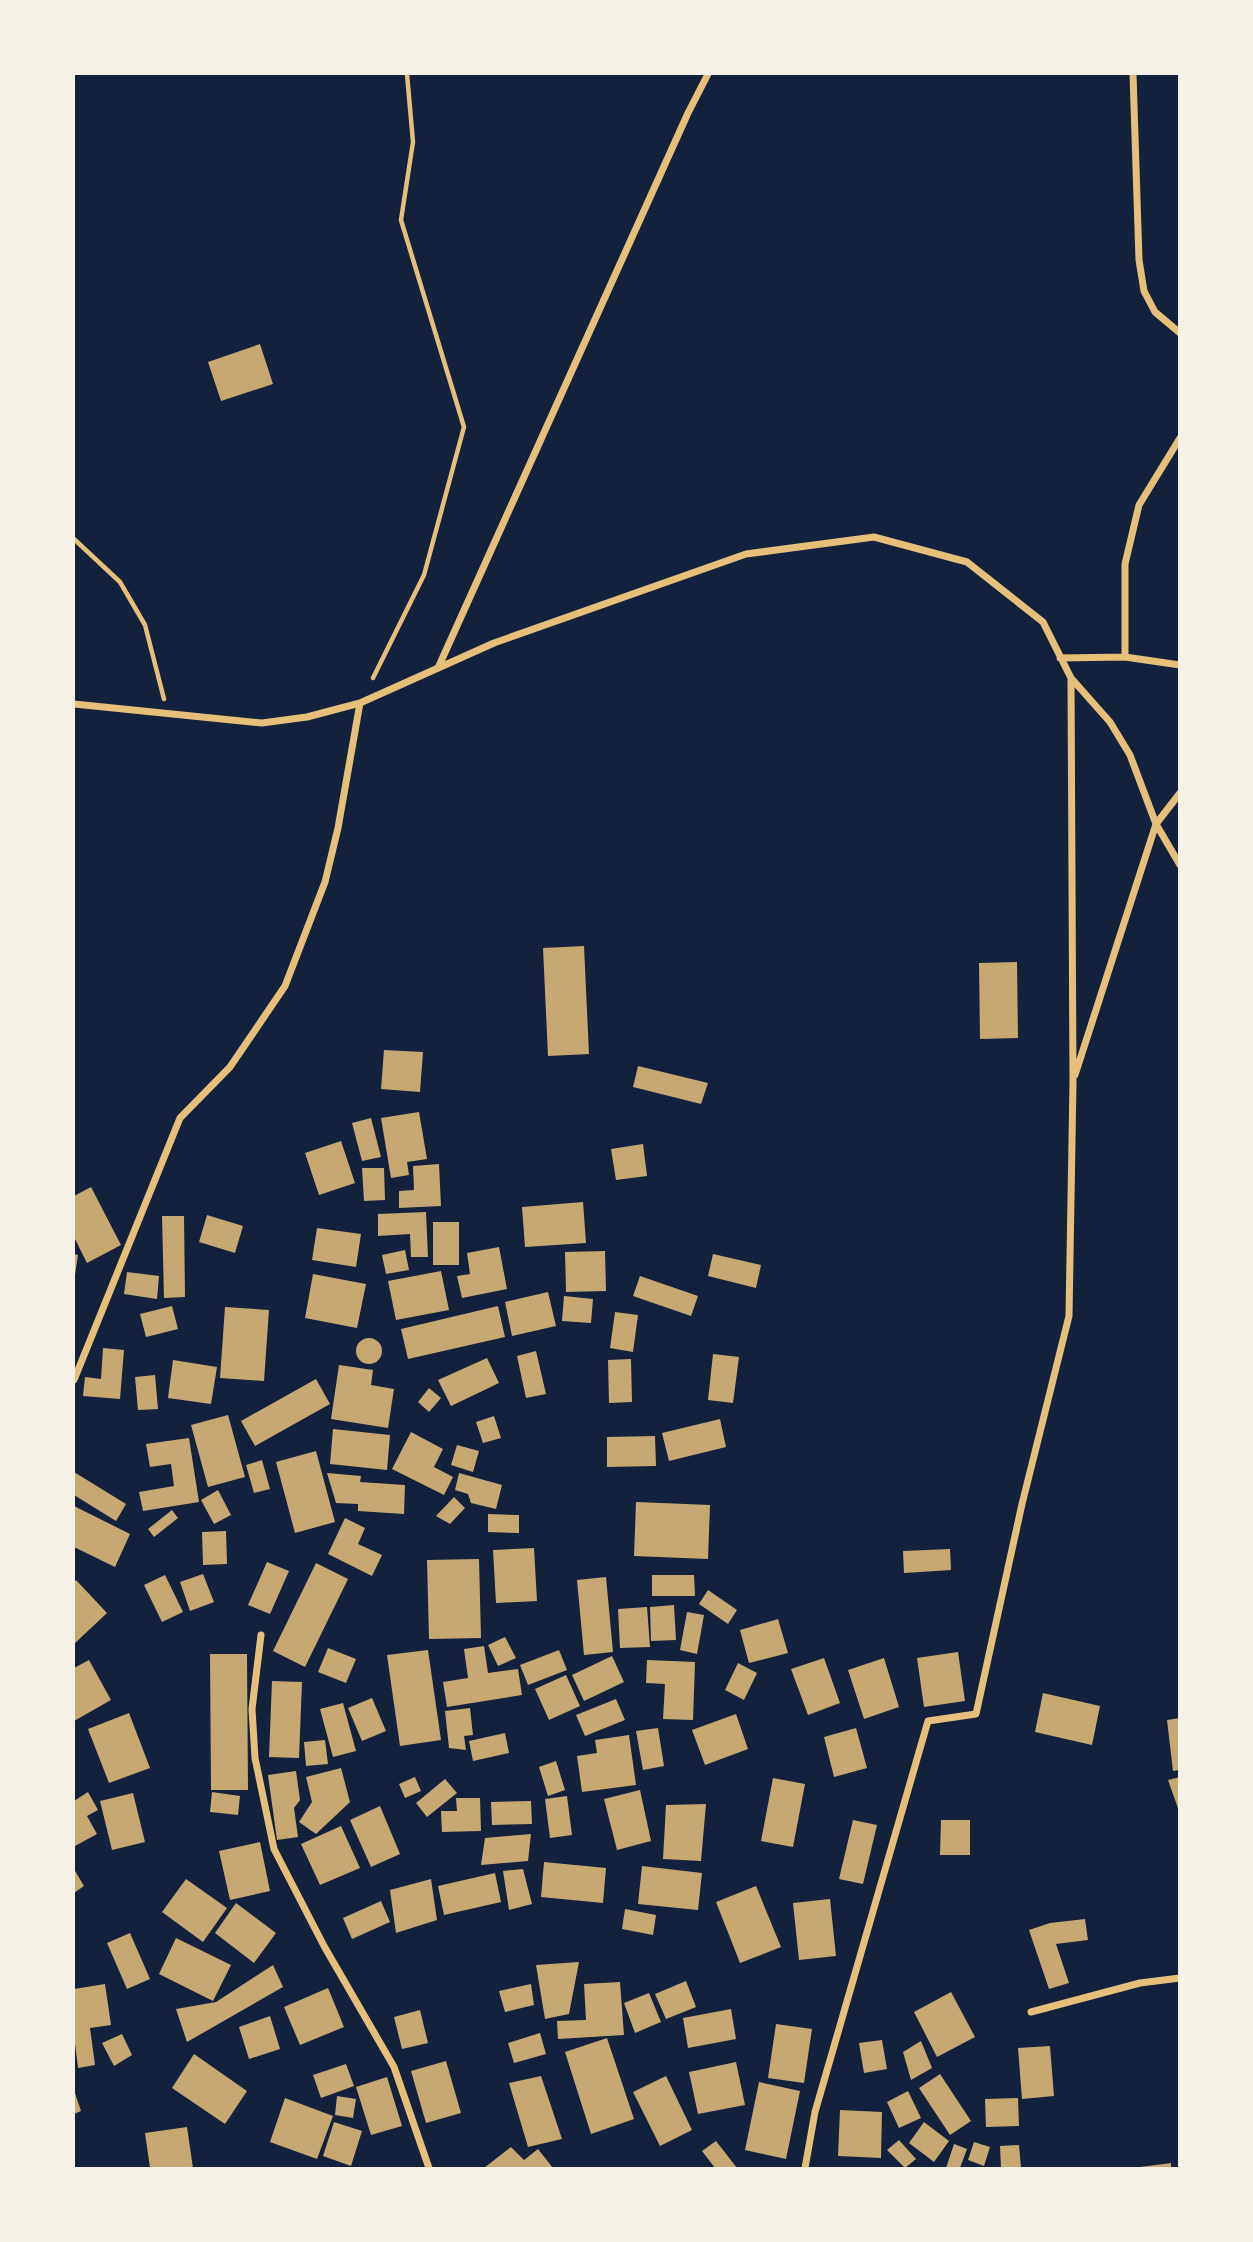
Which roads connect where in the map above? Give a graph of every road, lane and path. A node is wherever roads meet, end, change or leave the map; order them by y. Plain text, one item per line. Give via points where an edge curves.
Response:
1 (407, 74) edge
2 (708, 74) edge
3 (1133, 74) edge
4 (1180, 333) edge
5 (1180, 438) edge
6 (74, 539) edge
7 (1125, 657) junction
8 (1060, 658) junction
9 (1180, 665) edge
10 (437, 669) junction
11 (1071, 677) junction
12 (360, 703) junction
13 (74, 704) edge
14 (168, 713) junction
15 (1180, 793) edge
16 (1156, 824) junction
17 (1180, 865) edge
18 (1073, 1082) junction
19 (74, 1380) edge
20 (261, 1635) dead end
21 (1180, 1978) edge
22 (1031, 2012) dead end
23 (429, 2168) edge
24 (805, 2168) edge

1 - 12 path via 413,142 401,220 464,427 424,575
2 - 10 street
3 - 4 street via 1144,291 1155,312
5 - 7 street via 1139,505 1125,564
6 - 14 path via 120,582 145,625
7 - 8 street
7 - 9 street
8 - 10 street via 1043,622 967,562 874,537 746,554 494,643
8 - 11 street
10 - 12 street
11 - 16 street via 1110,722 1130,755
11 - 18 street
12 - 14 street via 262,723
12 - 19 street via 325,882 285,986 230,1067 180,1118
13 - 14 street
15 - 16 street
16 - 17 street
16 - 18 street
18 - 24 street via 1069,1317 976,1714 928,1721 815,2112
20 - 23 street via 252,1709 255,1758 274,1849 394,2067
21 - 22 street via 1140,1983

